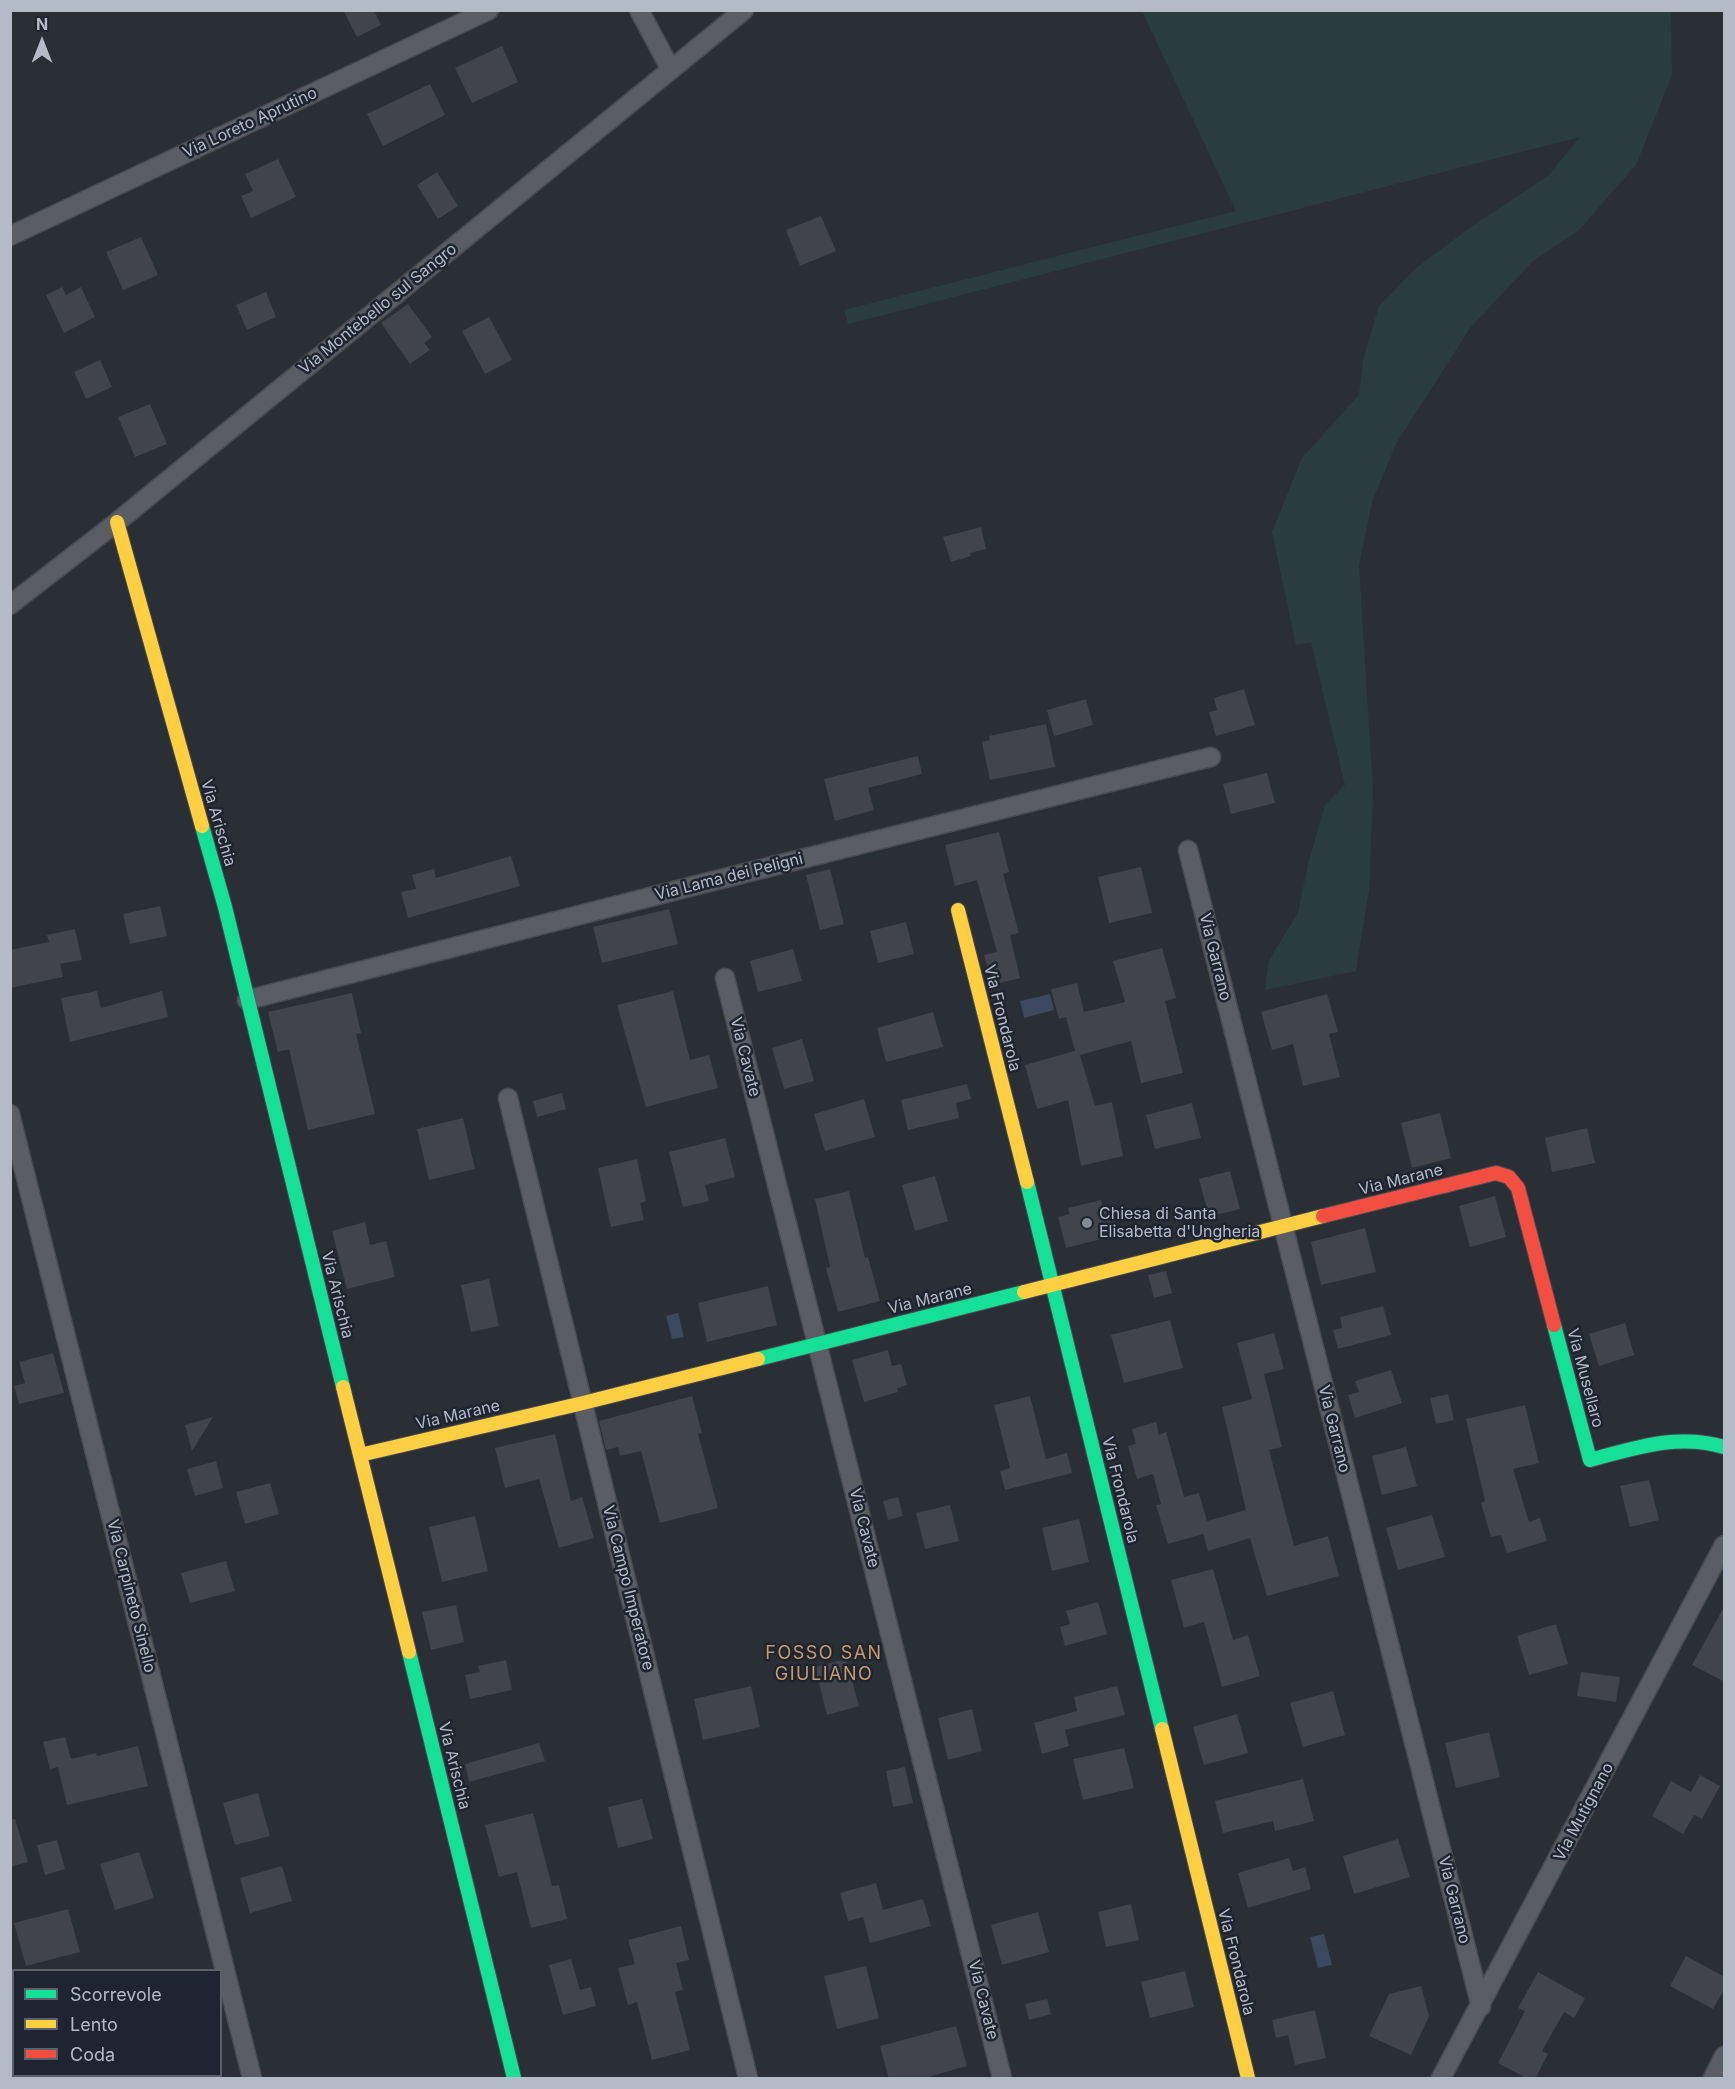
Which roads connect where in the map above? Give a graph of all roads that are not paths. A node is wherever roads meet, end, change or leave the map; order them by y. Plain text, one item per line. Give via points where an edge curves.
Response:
1 (489, 10) edge
2 (639, 10) edge
3 (744, 10) edge
4 (671, 70) junction
5 (10, 236) edge
6 (117, 522) junction
7 (10, 605) edge
8 (1211, 757) dead end
9 (1188, 850) dead end
10 (958, 910) dead end
11 (725, 978) dead end
12 (247, 1000) junction
13 (507, 1098) dead end
14 (10, 1114) edge
15 (1506, 1175) joint
16 (1283, 1227) junction
17 (1053, 1286) junction
18 (818, 1343) junction
19 (583, 1403) junction
20 (1725, 1447) edge
21 (360, 1455) junction
22 (1725, 1545) edge
23 (1481, 2007) junction
24 (1725, 2056) edge
25 (252, 2079) edge
26 (514, 2079) edge
27 (748, 2079) edge
28 (1002, 2079) edge
29 (1248, 2079) edge
30 (1441, 2079) edge
31 (1713, 2079) edge

1 - 5 street, Via Loreto Aprutino
2 - 4 street
3 - 4 street, Via Montebello sul Sangro
4 - 6 street, Via Montebello sul Sangro
6 - 7 street, Via Montebello sul Sangro
6 - 12 street, Via Arischia via 225,907
8 - 12 street, Via Lama dei Peligni
9 - 16 street, Via Garrano
10 - 17 street, Via Frondarola
11 - 18 street, Via Cavate
12 - 21 street, Via Arischia
13 - 19 street, Via Campo Imperatore
14 - 25 street, Via Carpineto Sinello
15 - 16 street, Via Marane via 1490,1174
15 - 20 street, Via Musellaro via 1518,1188 1590,1460 1676,1441 1706,1441
16 - 17 street, Via Marane
16 - 23 street, Via Garrano
17 - 18 street, Via Marane
17 - 29 street, Via Frondarola
18 - 19 street, Via Marane
18 - 28 street, Via Cavate
19 - 21 street, Via Marane
19 - 27 street, Via Campo Imperatore
21 - 26 street, Via Arischia
22 - 23 street, Via Mutignano
23 - 30 street, Via Mutignano
24 - 31 street

